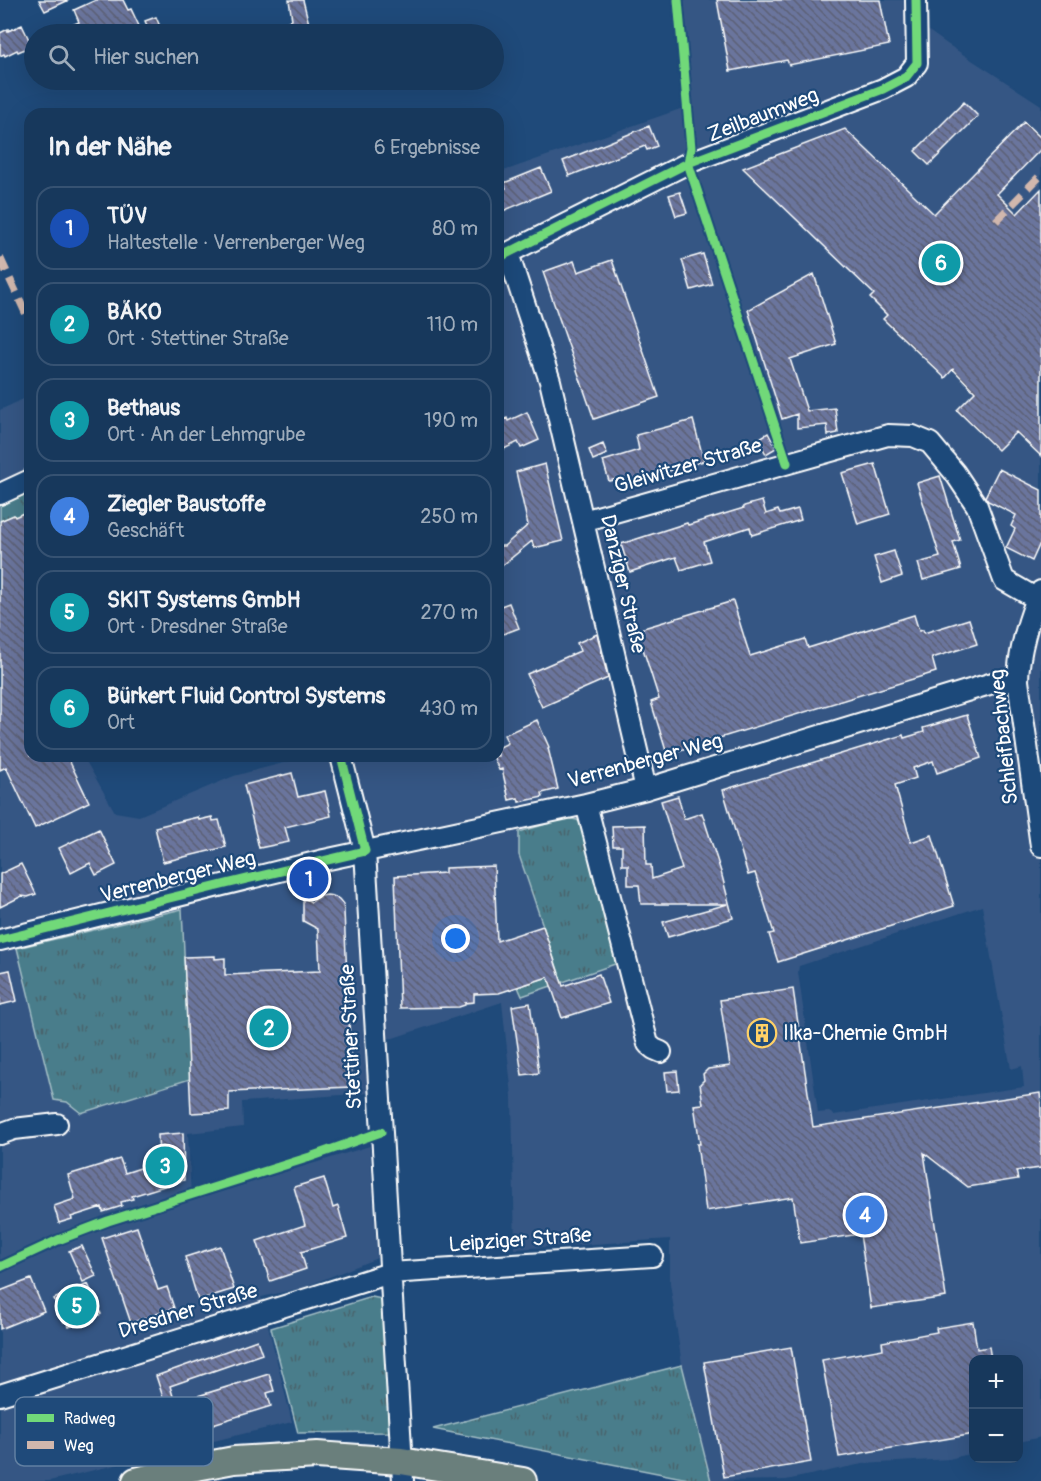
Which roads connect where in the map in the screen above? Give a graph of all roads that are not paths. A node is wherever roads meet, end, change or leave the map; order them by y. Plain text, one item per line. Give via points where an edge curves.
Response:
1 (916, 0) edge
2 (504, 255) edge
3 (504, 259) edge
4 (24, 483) edge
5 (0, 494) edge
6 (583, 521) junction
7 (1039, 595) edge
8 (1018, 681) junction
9 (343, 762) edge
10 (646, 789) junction
11 (586, 804) junction
12 (1041, 846) edge
13 (365, 851) junction
14 (0, 940) edge
15 (662, 1052) dead end
16 (57, 1124) dead end
17 (0, 1134) edge
18 (652, 1256) dead end
19 (390, 1273) junction
20 (0, 1395) edge
21 (213, 1464) edge
22 (201, 1466) edge
23 (402, 1471) edge
24 (136, 1481) edge
25 (523, 1481) edge

1 - 2 street, Zeilbaumweg via 917,63 906,76 883,89 688,163
3 - 6 street, Danziger Straße via 550,381
4 - 5 street
6 - 7 street, Gleiwitzer Straße via 888,435 913,436 930,443 977,506 1004,580
6 - 10 street, Danziger Straße
7 - 8 street, Schleifbachweg via 1020,655
8 - 10 street, Verrenberger Weg via 996,682
8 - 12 street, Schleifbachweg
9 - 13 street, Stettiner Straße
10 - 11 street, Verrenberger Weg
11 - 13 street, Verrenberger Weg
11 - 15 street via 648,1044
13 - 14 street, Verrenberger Weg
13 - 19 street, Stettiner Straße
16 - 17 street
18 - 19 street, Leipziger Straße
19 - 20 street, Dresdner Straße
19 - 23 street, Stettiner Straße
21 - 23 main road via 317,1455
22 - 24 main road
23 - 25 main road

